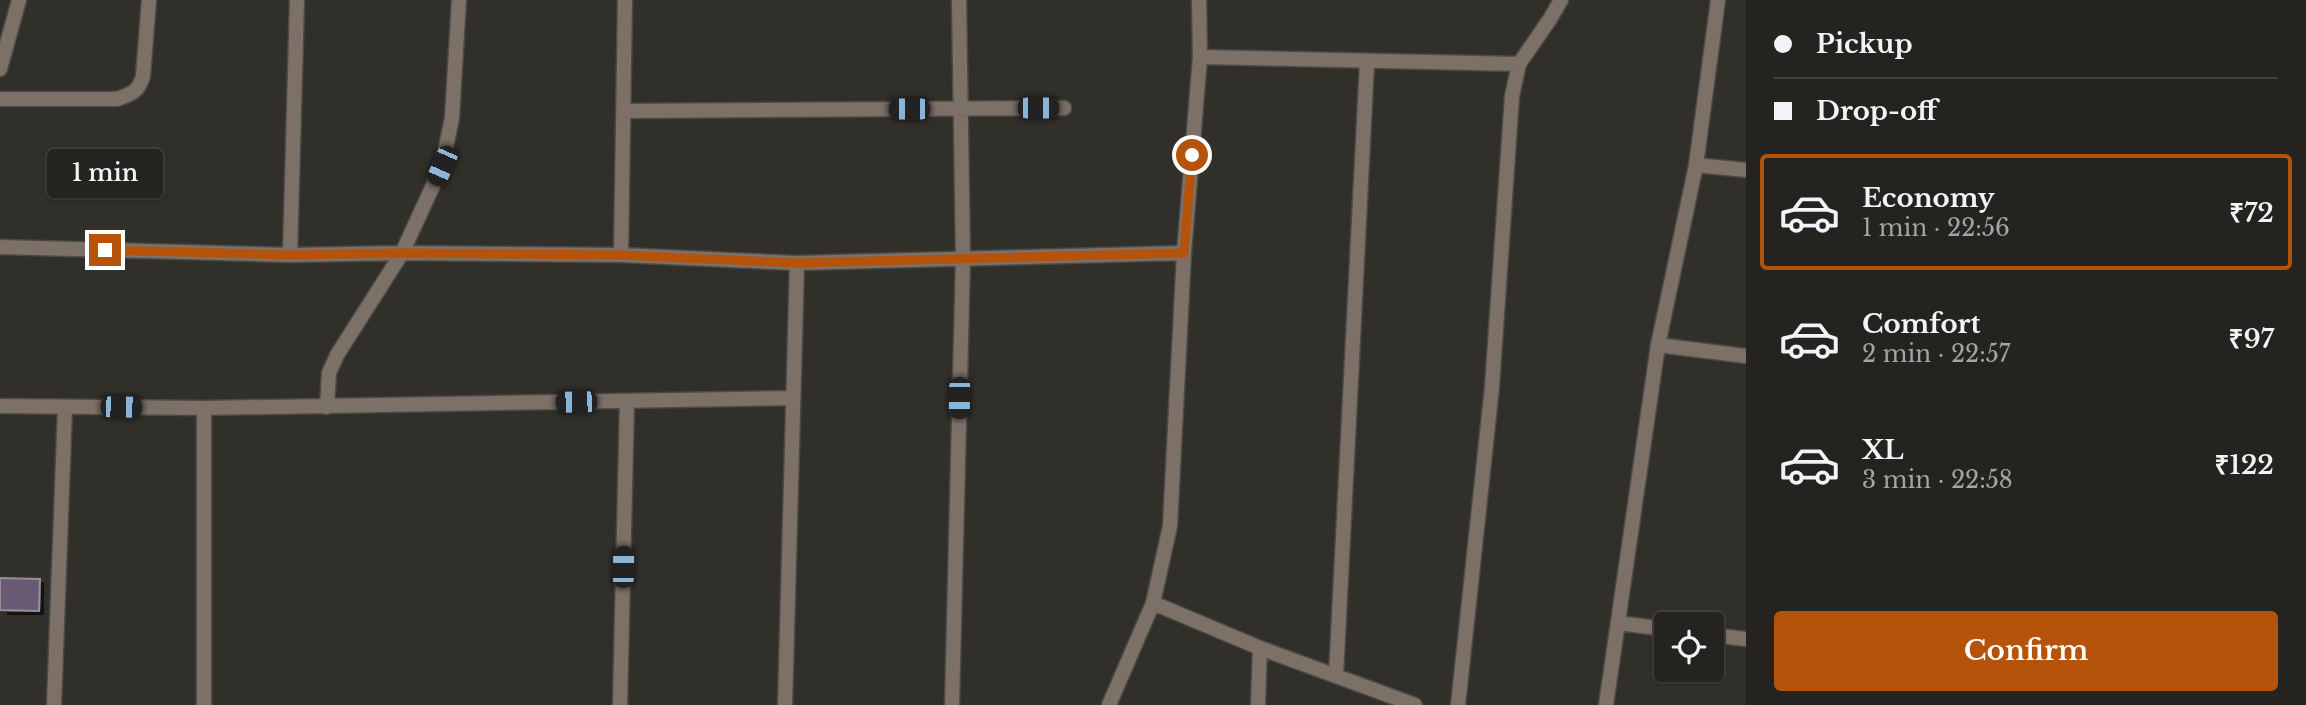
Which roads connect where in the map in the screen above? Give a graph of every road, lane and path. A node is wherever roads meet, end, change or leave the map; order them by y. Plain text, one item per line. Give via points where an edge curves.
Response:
1 (19, 0) edge
2 (149, 0) edge
3 (297, 0) edge
4 (459, 0) edge
5 (625, 0) edge
6 (959, 0) edge
7 (1199, 0) edge
8 (1561, 0) edge
9 (1718, 0) edge
10 (1200, 57) junction
11 (1367, 61) junction
12 (1519, 64) junction
13 (0, 69) edge
14 (0, 99) edge
15 (1064, 108) dead end
16 (960, 109) junction
17 (624, 111) junction
18 (1696, 165) junction
19 (1746, 170) edge
20 (0, 247) edge
21 (402, 253) junction
22 (1184, 253) junction
23 (290, 255) junction
24 (621, 255) junction
25 (963, 258) junction
26 (797, 263) junction
27 (1658, 345) junction
28 (1746, 356) edge
29 (793, 398) junction
30 (627, 401) junction
31 (0, 406) edge
32 (65, 407) junction
33 (327, 407) junction
34 (204, 408) junction
35 (1153, 603) junction
36 (1618, 623) junction
37 (1654, 628) edge
38 (1724, 636) edge
39 (1746, 639) edge
40 (1260, 648) junction
41 (1336, 676) junction
42 (54, 705) edge
43 (204, 705) edge
44 (620, 705) edge
45 (785, 705) edge
46 (952, 705) edge
47 (1109, 705) edge
48 (1258, 705) edge
49 (1415, 705) edge
50 (1458, 705) edge
51 (1606, 705) edge

1 - 13 street
2 - 14 street via 143,76 134,93 117,99
3 - 23 street
4 - 21 street via 452,118 442,166
5 - 17 street
6 - 16 street
7 - 10 street
8 - 12 street
9 - 18 street
10 - 11 street
10 - 22 street
11 - 12 street
11 - 41 street
12 - 50 street via 1512,96 1492,387
15 - 16 street
16 - 17 street
16 - 25 street
17 - 24 street
18 - 19 street
18 - 27 street
20 - 23 street
21 - 23 street
21 - 24 street
21 - 33 street via 337,355
22 - 25 street
22 - 35 street via 1170,526
24 - 26 street
25 - 26 street
25 - 46 street
26 - 29 street
27 - 28 street
27 - 36 street
29 - 30 street
29 - 45 street
30 - 33 street
30 - 44 street
31 - 32 street
32 - 34 street
32 - 42 street
33 - 34 street
34 - 43 street
35 - 40 street
35 - 47 street
36 - 37 street
36 - 51 street
38 - 39 street
40 - 41 street
40 - 48 street
41 - 49 street

